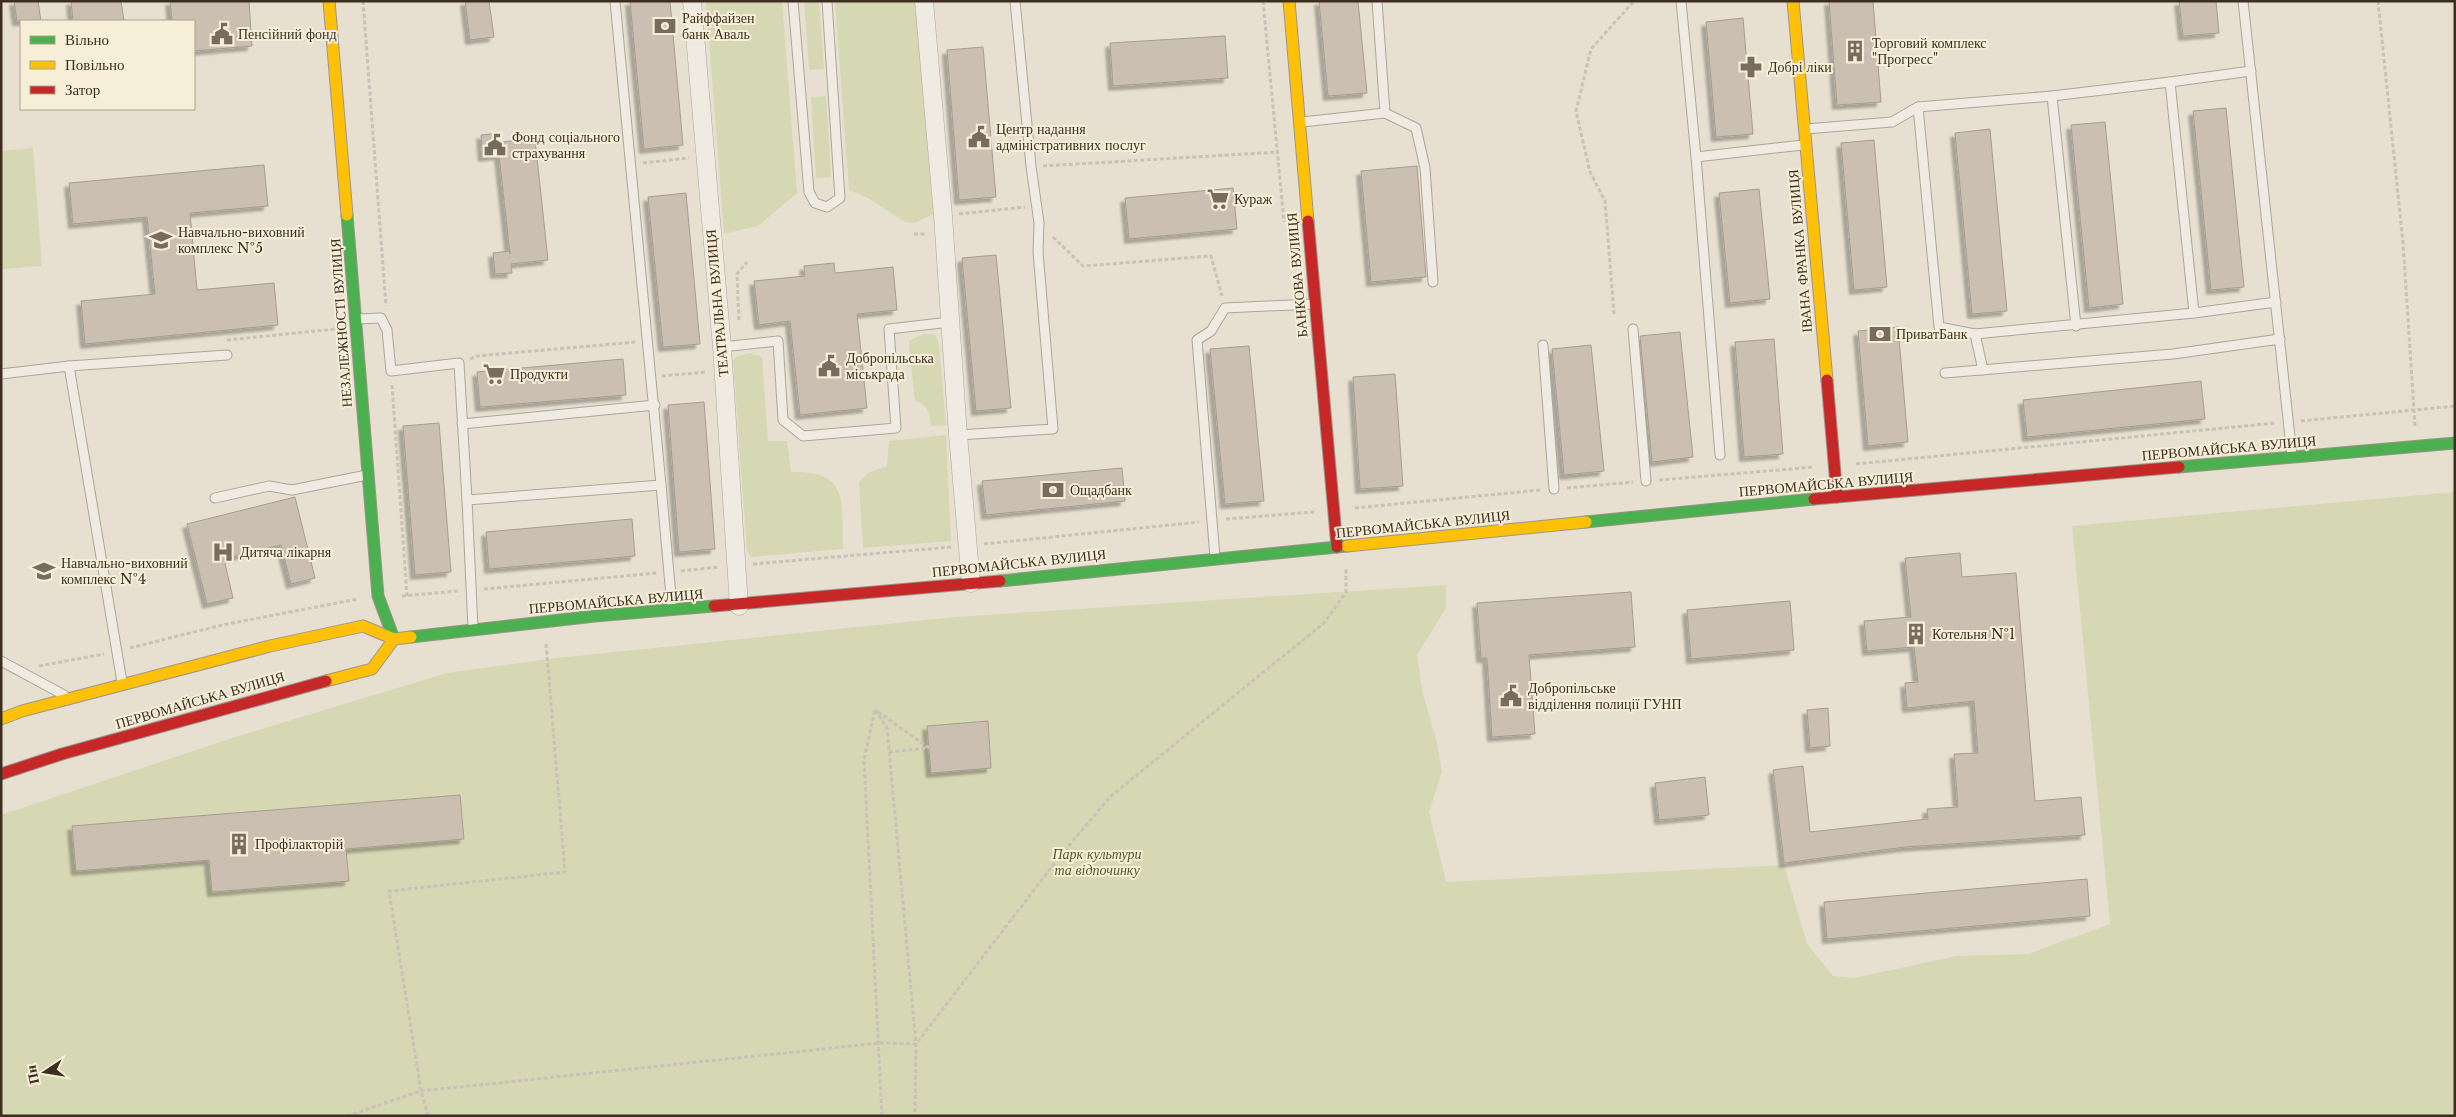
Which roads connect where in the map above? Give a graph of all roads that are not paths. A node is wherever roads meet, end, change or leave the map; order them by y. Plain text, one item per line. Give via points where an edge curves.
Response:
1 (329, 1) edge
2 (615, 1) edge
3 (692, 1) edge
4 (793, 1) edge
5 (827, 1) edge
6 (924, 1) edge
7 (1015, 1) edge
8 (1289, 1) edge
9 (1377, 1) edge
10 (1681, 1) edge
11 (1793, 1) edge
12 (2243, 1) edge
13 (2251, 71) junction
14 (2170, 82) junction
15 (2052, 96) junction
16 (1918, 108) junction
17 (1385, 113) junction
18 (1299, 122) junction
19 (1804, 129) junction
20 (1805, 145) junction
21 (1696, 157) junction
22 (1433, 282) dead end
23 (2276, 302) junction
24 (1315, 304) junction
25 (2194, 313) junction
26 (356, 319) junction
27 (950, 322) junction
28 (2076, 326) junction
29 (1632, 328) dead end
30 (1975, 334) junction
31 (2280, 339) junction
32 (1542, 345) dead end
33 (722, 348) junction
34 (227, 355) road end
35 (69, 366) junction
36 (1983, 370) junction
37 (1945, 373) dead end
38 (1, 374) edge
39 (655, 405) junction
40 (462, 424) junction
41 (958, 435) junction
42 (2455, 444) edge
43 (1720, 455) dead end
44 (2292, 458) junction
45 (368, 475) junction
46 (1646, 481) road end
47 (661, 485) junction
48 (1554, 489) road end
49 (1837, 497) junction
50 (216, 498) dead end
51 (467, 500) junction
52 (1342, 547) junction
53 (1215, 560) junction
54 (972, 583) junction
55 (739, 606) junction
56 (672, 610) junction
57 (474, 630) junction
58 (394, 639) junction
59 (1, 661) edge
60 (123, 685) junction
61 (71, 699) junction
62 (1, 719) edge
63 (1, 774) edge

1 - 26 main road, НЕЗАЛЕЖНОСТІ ВУЛИЦЯ
2 - 39 lane
3 - 33 street, ТЕАТРАЛЬНА ВУЛИЦЯ
4 - 5 lane via 810,192 814,202 827,207 840,198
6 - 27 street
7 - 41 lane via 1039,223 1038,252 1053,429
8 - 18 main road, БАНКОВА ВУЛИЦЯ
9 - 17 lane
10 - 21 lane
11 - 19 main road, ІВАНА ФРАНКА ВУЛИЦЯ
12 - 13 lane
13 - 14 lane
13 - 23 lane
14 - 15 lane
14 - 25 lane
15 - 16 lane
15 - 28 lane
16 - 19 lane via 1892,122
16 - 30 lane via 1939,327
17 - 18 lane
17 - 22 lane via 1416,128 1422,146
18 - 24 main road, БАНКОВА ВУЛИЦЯ
19 - 20 main road, ІВАНА ФРАНКА ВУЛИЦЯ
20 - 21 lane
20 - 49 main road, ІВАНА ФРАНКА ВУЛИЦЯ
21 - 43 lane
23 - 25 lane
23 - 31 lane
24 - 52 main road, БАНКОВА ВУЛИЦЯ via 1334,510
24 - 53 lane via 1225,308 1211,331 1197,340
25 - 28 lane
26 - 40 lane via 381,318 387,330 391,371 459,363
26 - 45 main road, НЕЗАЛЕЖНОСТІ ВУЛИЦЯ
27 - 33 lane via 889,328 896,428 803,436 783,420 778,341
27 - 41 street
28 - 30 lane
29 - 46 lane
30 - 36 lane
31 - 36 lane via 2173,354
31 - 44 lane
32 - 48 lane
33 - 55 street, ТЕАТРАЛЬНА ВУЛИЦЯ
34 - 35 lane
35 - 38 lane
35 - 60 lane
36 - 37 lane
39 - 40 lane
39 - 47 lane
40 - 51 lane
41 - 54 street
42 - 44 main road, ПЕРВОМАЙСЬКА ВУЛИЦЯ
44 - 49 main road, ПЕРВОМАЙСЬКА ВУЛИЦЯ
45 - 50 lane via 292,490 269,486
45 - 58 main road, НЕЗАЛЕЖНОСТІ ВУЛИЦЯ via 378,596
47 - 51 lane
47 - 56 lane
49 - 52 main road, ПЕРВОМАЙСЬКА ВУЛИЦЯ
51 - 57 lane
52 - 53 main road, ПЕРВОМАЙСЬКА ВУЛИЦЯ
53 - 54 main road, ПЕРВОМАЙСЬКА ВУЛИЦЯ
54 - 55 main road, ПЕРВОМАЙСЬКА ВУЛИЦЯ
55 - 56 main road, ПЕРВОМАЙСЬКА ВУЛИЦЯ
56 - 57 main road, ПЕРВОМАЙСЬКА ВУЛИЦЯ
57 - 58 main road, ПЕРВОМАЙСЬКА ВУЛИЦЯ
58 - 60 main road, ПЕРВОМАЙСЬКА ВУЛИЦЯ via 363,626 270,646
58 - 63 main road, ПЕРВОМАЙСЬКА ВУЛИЦЯ via 372,670 290,690
59 - 61 lane
60 - 61 main road, ПЕРВОМАЙСЬКА ВУЛИЦЯ
61 - 62 main road, ПЕРВОМАЙСЬКА ВУЛИЦЯ

